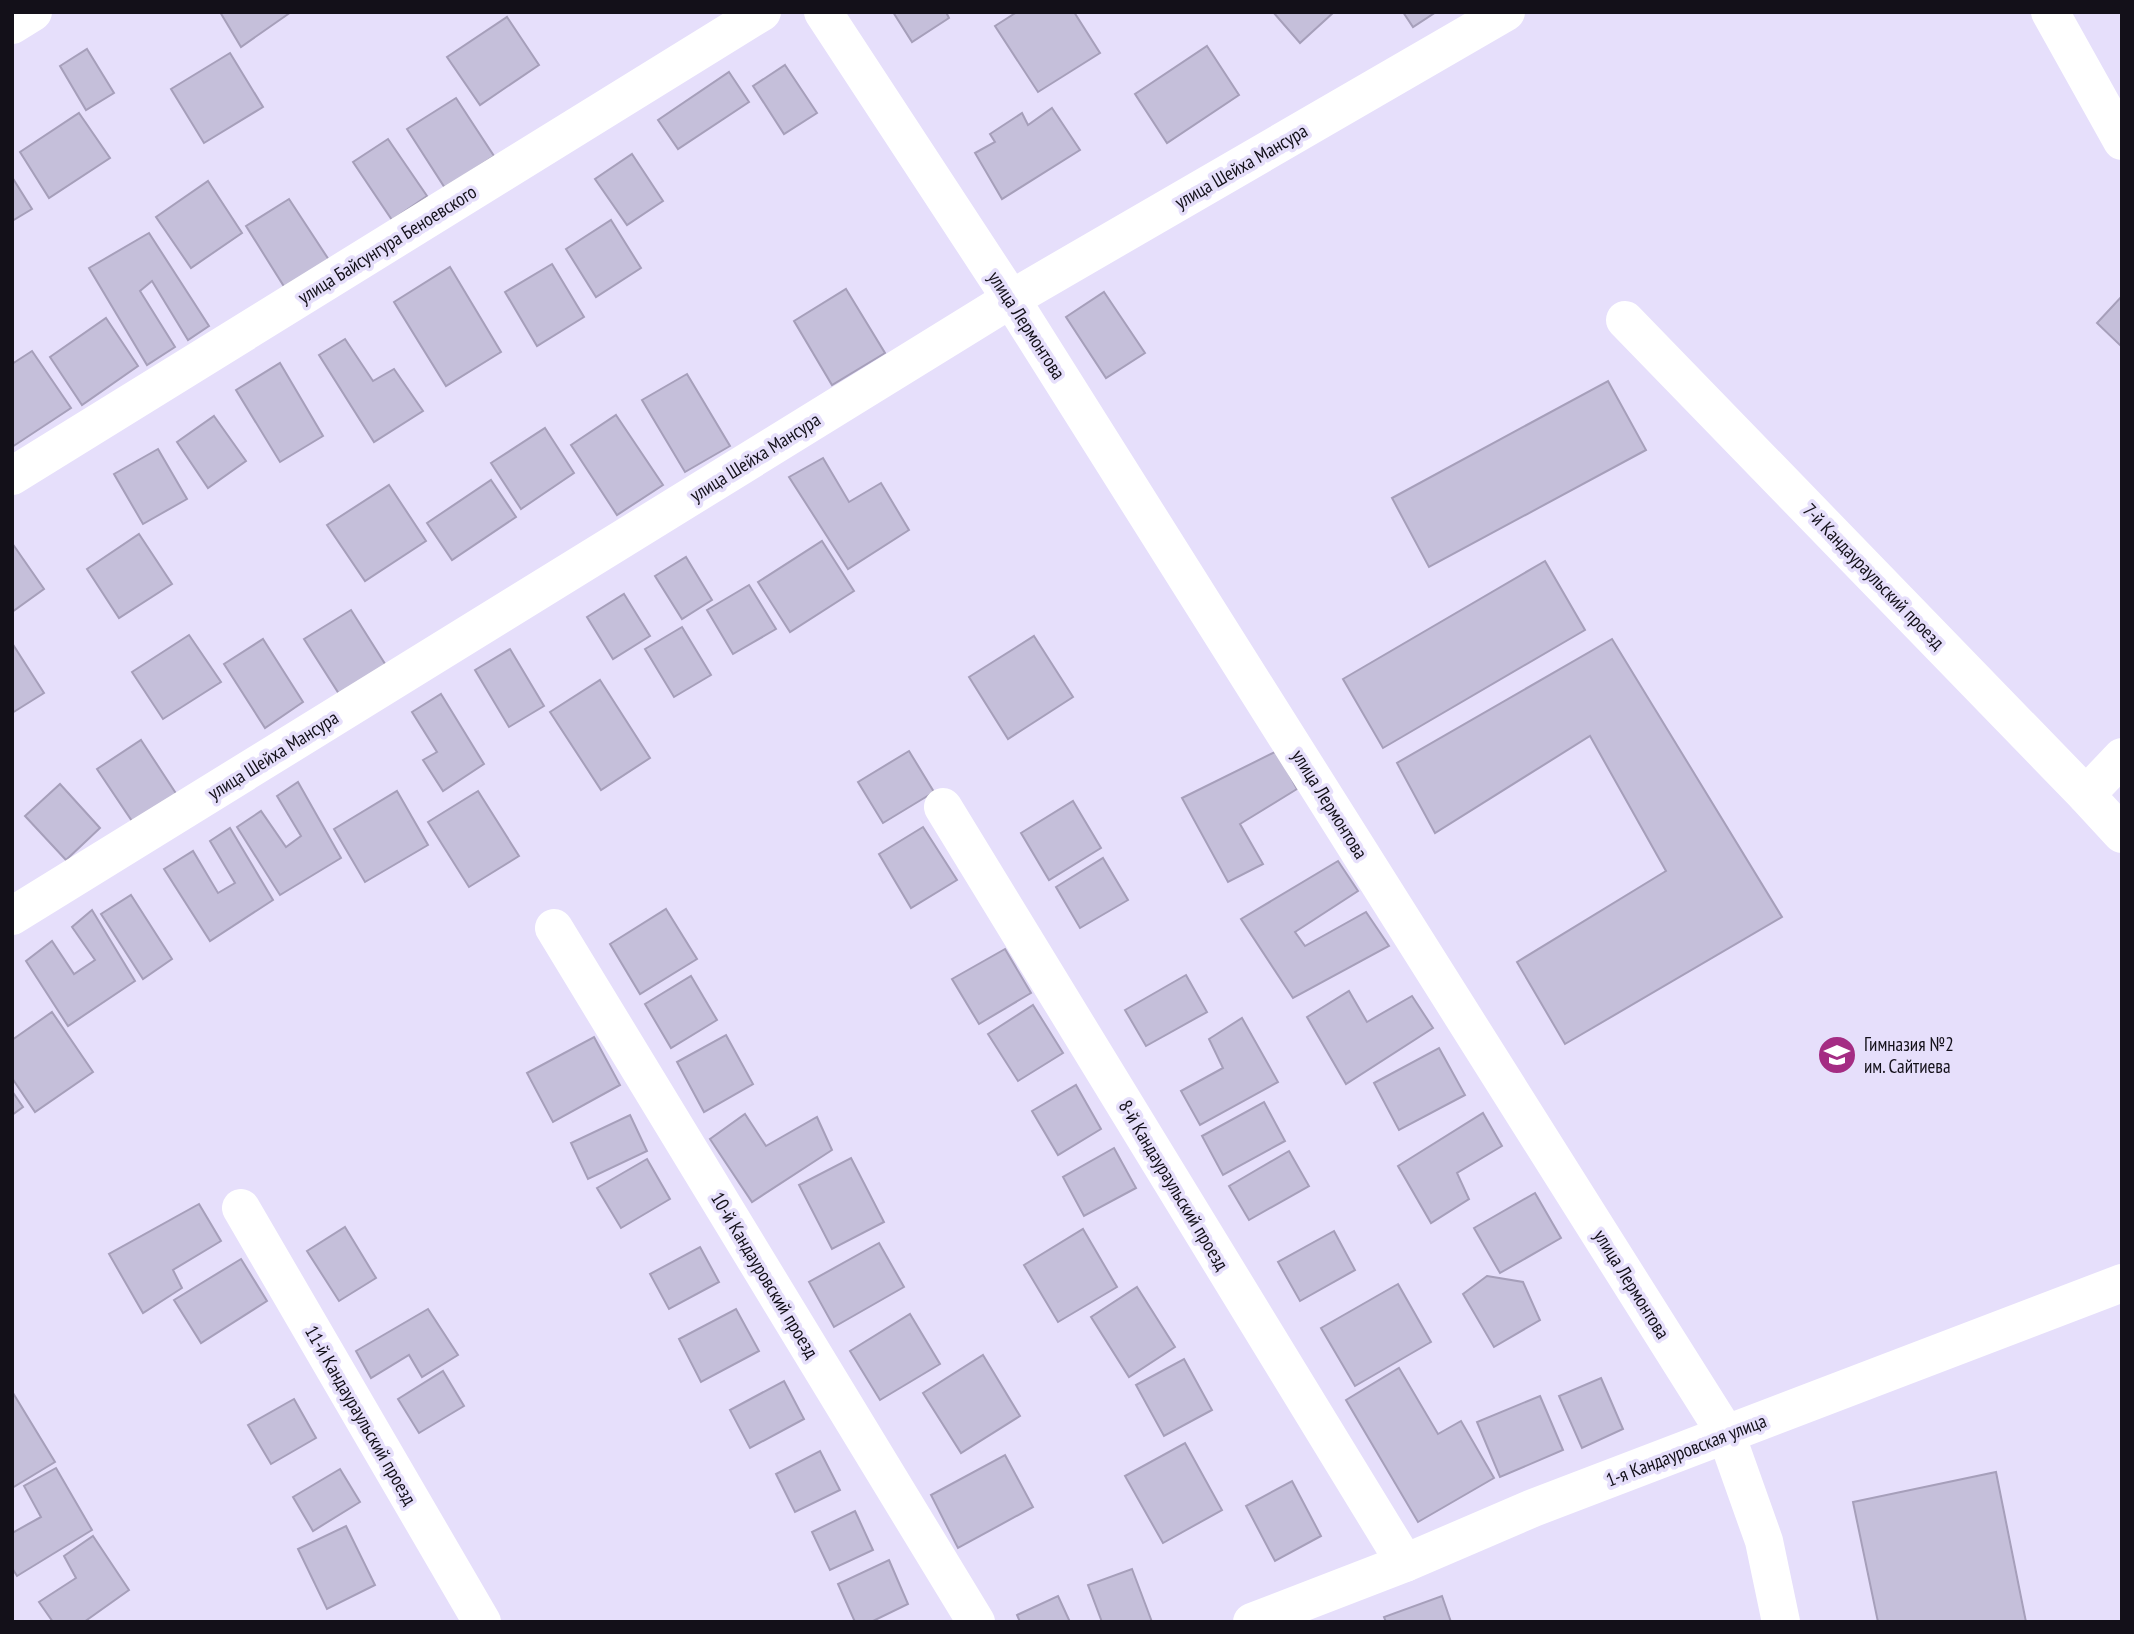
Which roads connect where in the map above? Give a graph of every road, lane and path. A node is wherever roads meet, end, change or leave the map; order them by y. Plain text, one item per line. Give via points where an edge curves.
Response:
1 (33, 12) edge
2 (762, 12) edge
3 (823, 12) edge
4 (1506, 12) edge
5 (2050, 12) edge
6 (12, 25) edge
7 (2122, 141) edge
8 (1011, 299) junction
9 (1625, 320) dead end
10 (12, 476) edge
11 (2122, 757) edge
12 (2087, 795) junction
13 (943, 807) dead end
14 (2122, 834) edge
15 (12, 916) edge
16 (554, 928) dead end
17 (241, 1208) dead end
18 (2122, 1283) edge
19 (1727, 1434) junction
20 (1405, 1563) junction
21 (482, 1622) edge
22 (976, 1622) edge
23 (1252, 1622) edge
24 (1781, 1622) edge

1 - 6 street
2 - 10 street, улица Байсунгура Беноевского
3 - 8 street, улица Лермонтова
4 - 8 street, улица Шейха Мансура
5 - 7 street
8 - 15 street, улица Шейха Мансура
8 - 19 street, улица Лермонтова
9 - 12 street, 7-й Кандаураульский проезд
11 - 12 street
12 - 14 street, 7-й Кандаураульский проезд
13 - 20 street, 8-й Кандаураульский проезд
16 - 22 street, 10-й Кандауровский проезд
17 - 21 street, 11-й Кандаураульский проезд
18 - 19 street, 1-я Кандауровская улица
19 - 20 street, 1-я Кандауровская улица
19 - 24 street, улица Лермонтова via 1765,1541
20 - 23 street, 1-я Кандауровская улица

